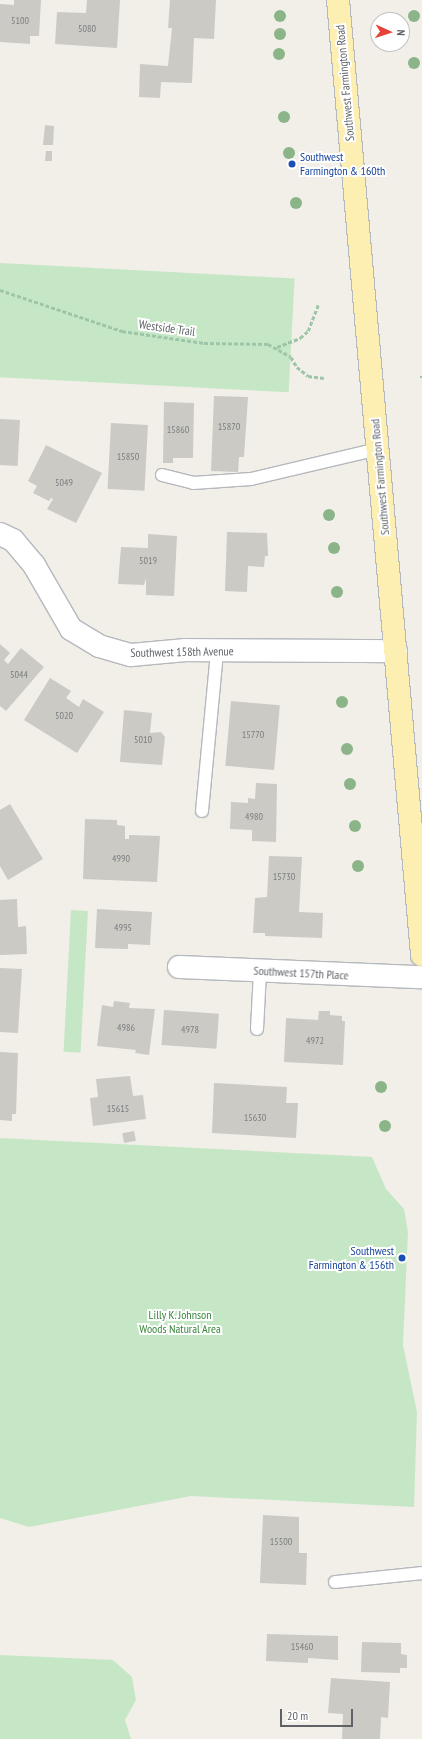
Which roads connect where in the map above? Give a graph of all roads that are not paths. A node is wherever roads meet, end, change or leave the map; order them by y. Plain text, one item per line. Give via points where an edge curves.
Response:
1 (338, 0) edge
2 (378, 449) junction
3 (162, 475) dead end
4 (0, 534) edge
5 (217, 651) junction
6 (396, 651) junction
7 (202, 811) dead end
8 (422, 955) edge
9 (179, 967) dead end
10 (260, 971) junction
11 (422, 977) edge
12 (257, 1029) dead end
13 (422, 1573) edge
14 (335, 1582) dead end

1 - 2 main road, Southwest Farmington Road
2 - 3 lane via 251,479 193,483
2 - 6 main road, Southwest Farmington Road
4 - 5 street, Southwest 158th Avenue via 13,540 34,565 71,629 99,646 131,655 186,650
5 - 6 street, Southwest 158th Avenue
5 - 7 lane
6 - 8 main road, Southwest Farmington Road
9 - 10 street, Southwest 157th Place
10 - 11 street, Southwest 157th Place
10 - 12 lane
13 - 14 lane

